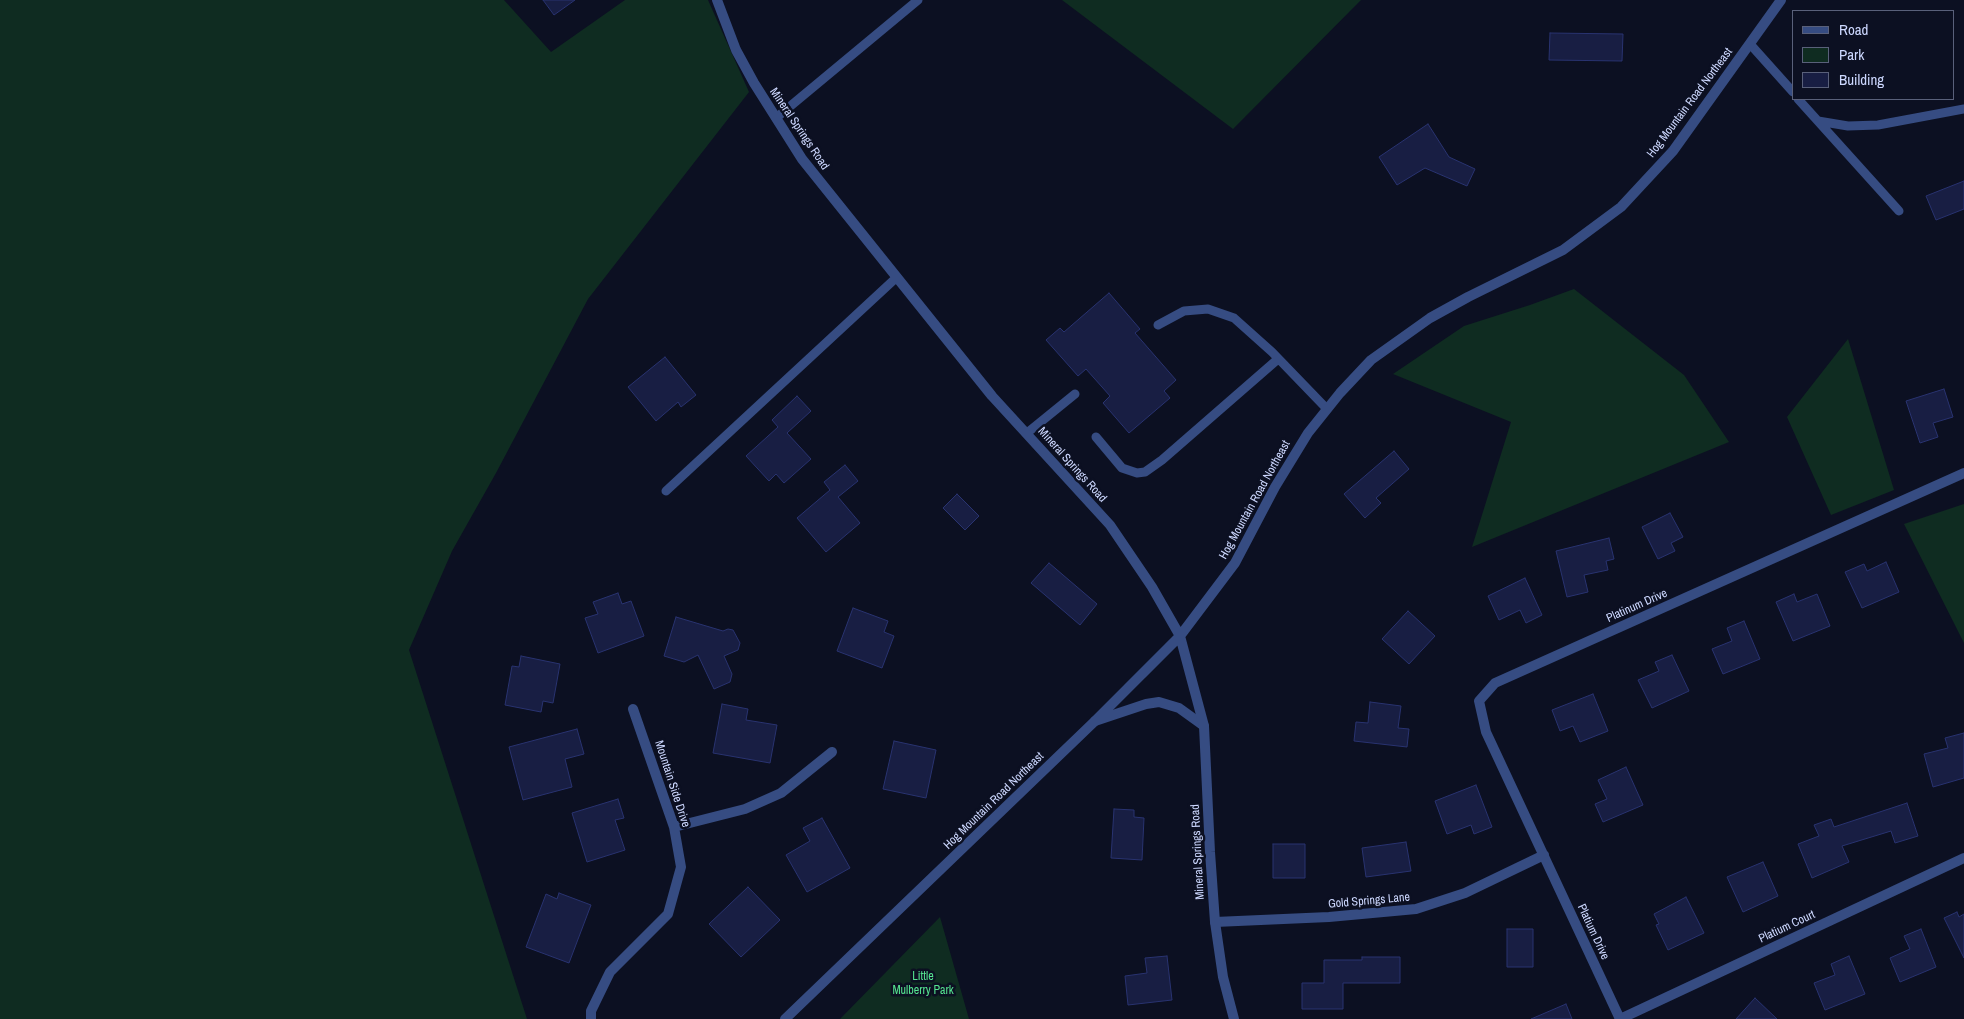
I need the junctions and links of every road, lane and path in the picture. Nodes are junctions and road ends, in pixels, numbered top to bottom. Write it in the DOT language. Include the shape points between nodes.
graph roads {
  1 [pos="717,0"];
  2 [pos="918,0"];
  3 [pos="1781,0"];
  4 [pos="1750,44"];
  5 [pos="1792,91"];
  6 [pos="1799,100"];
  7 [pos="1964,109"];
  8 [pos="776,118"];
  9 [pos="1818,121"];
  10 [pos="1899,211"];
  11 [pos="897,276"];
  12 [pos="1158,325"];
  13 [pos="1278,359"];
  14 [pos="1075,394"];
  15 [pos="1327,409"];
  16 [pos="1027,434"];
  17 [pos="1096,437"];
  18 [pos="1964,473"];
  19 [pos="666,491"];
  20 [pos="1180,636"];
  21 [pos="633,709"];
  22 [pos="1095,721"];
  23 [pos="1204,726"];
  24 [pos="832,752"];
  25 [pos="674,827"];
  26 [pos="1544,855"];
  27 [pos="1964,858"];
  28 [pos="1215,922"];
  29 [pos="591,1019"];
  30 [pos="785,1019"];
  31 [pos="1234,1019"];
  32 [pos="1620,1019"];
  1 -- 8 [label="street, Mineral Springs Road" via="736,50"];
  2 -- 8 [label="lane"];
  3 -- 4 [label="street, Hog Mountain Road Northeast"];
  4 -- 5 [label="lane"];
  4 -- 15 [label="street, Hog Mountain Road Northeast" via="1673,151 1621,207 1563,250 1430,318 1371,360"];
  6 -- 9 [label="lane"];
  7 -- 9 [label="lane" via="1878,125 1848,126"];
  8 -- 11 [label="street, Mineral Springs Road" via="802,159"];
  9 -- 10 [label="lane"];
  11 -- 16 [label="street, Mineral Springs Road" via="992,396"];
  11 -- 19 [label="lane"];
  12 -- 13 [label="lane" via="1184,311 1208,309 1234,318"];
  13 -- 15 [label="lane"];
  13 -- 17 [label="lane" via="1145,472 1122,468"];
  14 -- 16 [label="lane"];
  15 -- 20 [label="street, Hog Mountain Road Northeast" via="1275,487 1235,563"];
  16 -- 20 [label="street, Mineral Springs Road" via="1110,525"];
  18 -- 26 [label="street, Platinum Drive" via="1494,683 1479,701 1481,718"];
  20 -- 22 [label="street, Hog Mountain Road Northeast"];
  20 -- 23 [label="street, Mineral Springs Road"];
  21 -- 25 [label="street, Mountain Side Drive"];
  22 -- 23 [label="street" via="1159,702 1178,708"];
  22 -- 30 [label="street, Hog Mountain Road Northeast"];
  23 -- 28 [label="street, Mineral Springs Road"];
  24 -- 25 [label="street" via="782,793 745,809"];
  25 -- 29 [label="street, Mountain Side Drive" via="681,867 668,914 610,972 591,1012"];
  26 -- 28 [label="street, Gold Springs Lane" via="1465,893 1416,910"];
  26 -- 32 [label="street, Platium Drive"];
  27 -- 32 [label="street, Platium Court"];
  28 -- 31 [label="street, Mineral Springs Road" via="1223,977"];
}
